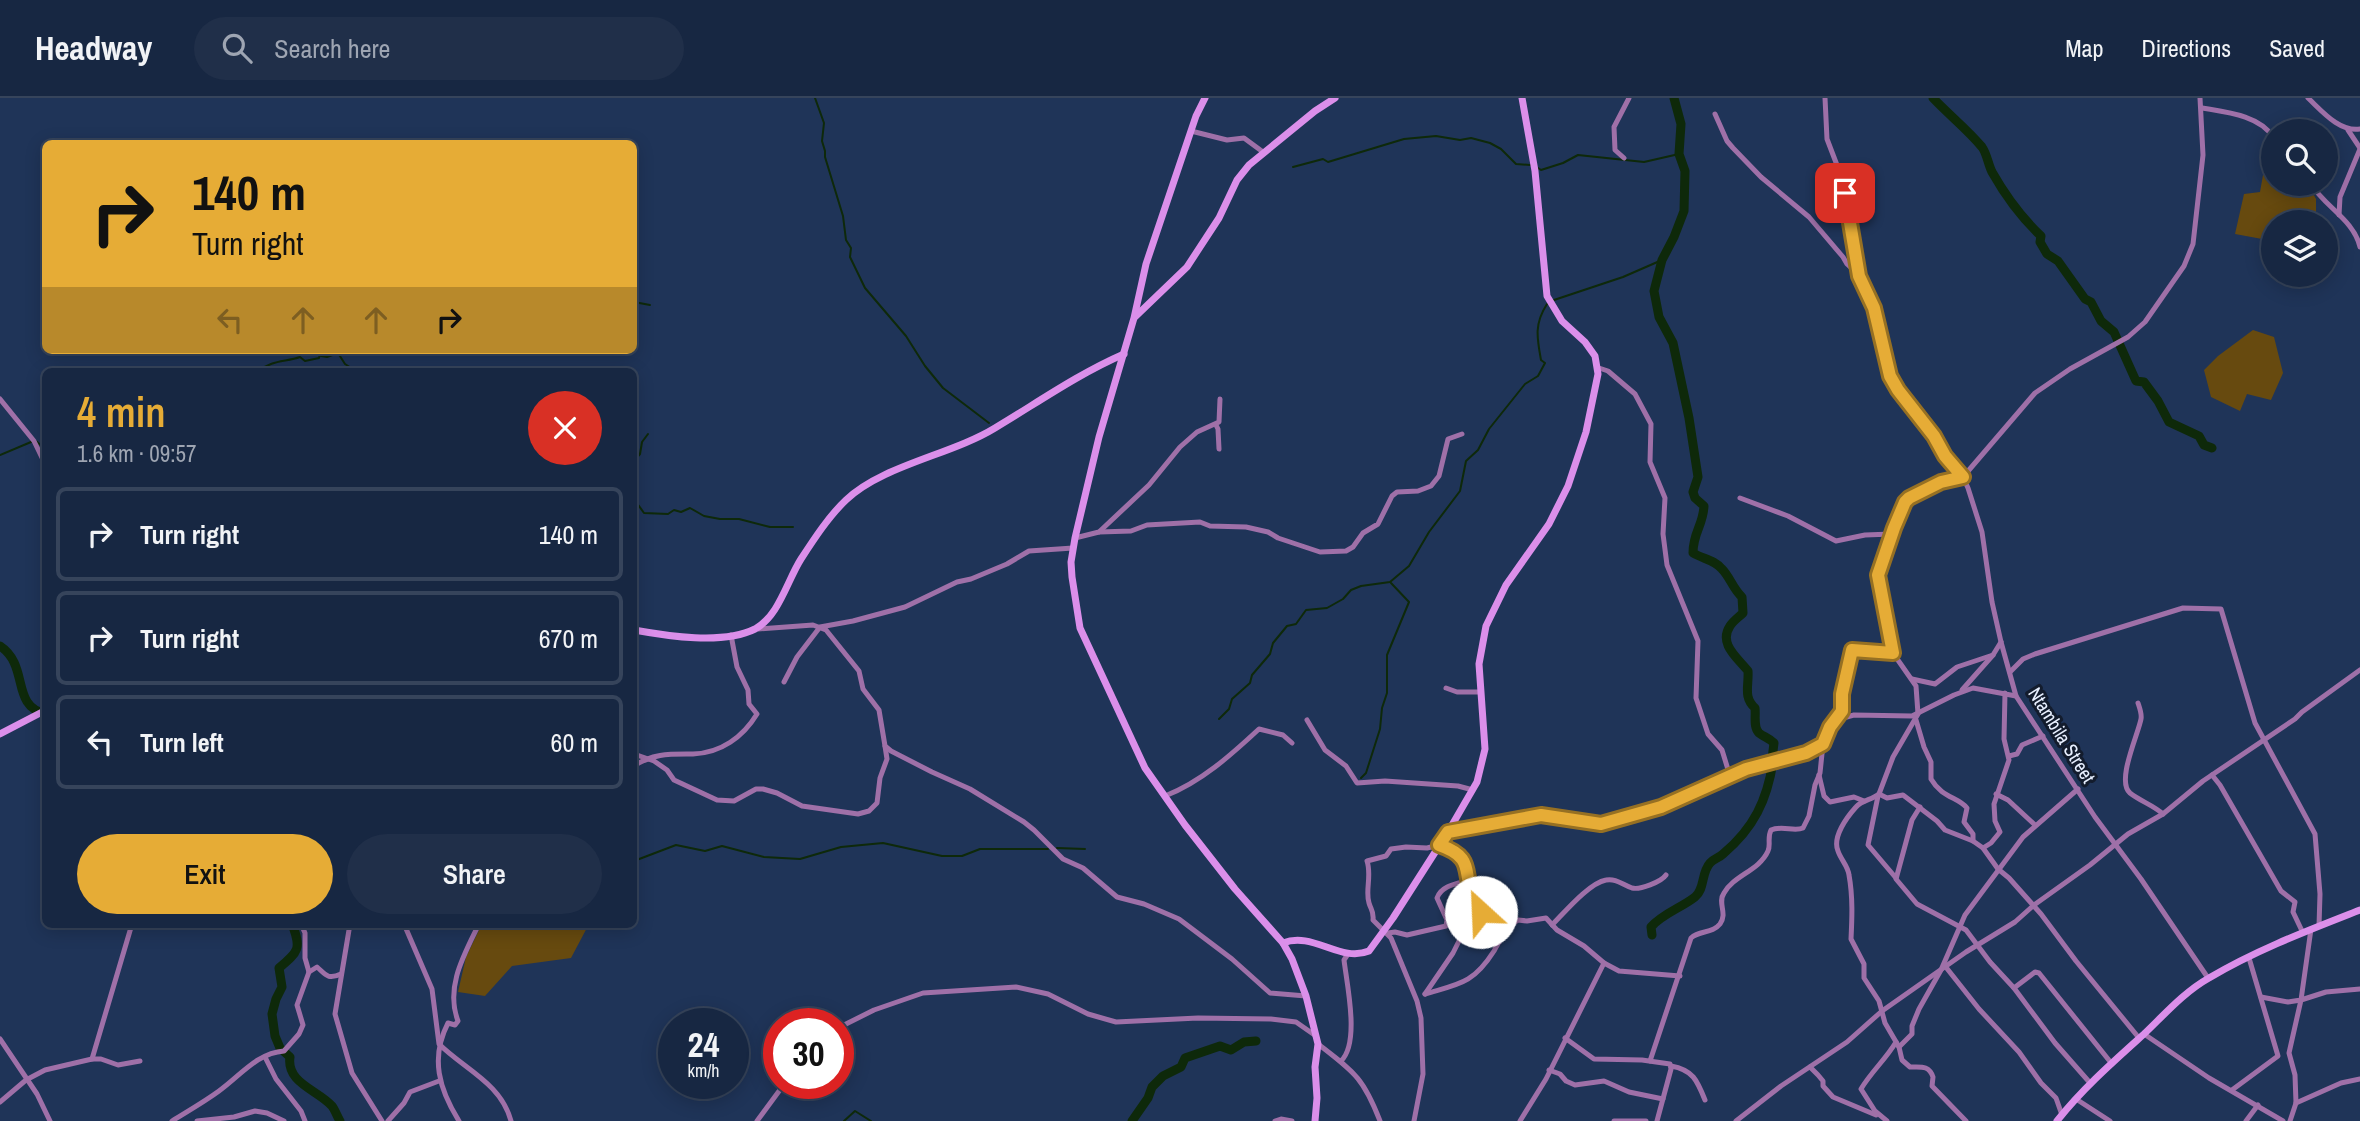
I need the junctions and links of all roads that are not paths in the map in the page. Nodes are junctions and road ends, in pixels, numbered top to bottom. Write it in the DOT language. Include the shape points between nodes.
graph roads {
  1 [pos="1205,98"];
  2 [pos="1335,98"];
  3 [pos="1522,98"];
  4 [pos="1629,98"];
  5 [pos="1825,98"];
  6 [pos="2200,98"];
  7 [pos="2308,98"];
  8 [pos="2202,108"];
  9 [pos="1715,114"];
  10 [pos="2261,125"];
  11 [pos="2360,129"];
  12 [pos="2348,130"];
  13 [pos="1191,131"];
  14 [pos="2360,148"];
  15 [pos="1263,152"];
  16 [pos="1624,158"];
  17 [pos="2320,196"];
  18 [pos="2339,215"];
  19 [pos="2360,247"];
  20 [pos="1859,276"];
  21 [pos="1134,318"];
  22 [pos="1124,354"];
  23 [pos="1599,368"];
  24 [pos="0,399"];
  25 [pos="1220,399"];
  26 [pos="1216,425"];
  27 [pos="1462,434"];
  28 [pos="1219,449"];
  29 [pos="42,458"];
  30 [pos="1963,477"];
  31 [pos="1740,498"];
  32 [pos="1099,532"];
  33 [pos="1892,534"];
  34 [pos="1075,538"];
  35 [pos="1073,548"];
  36 [pos="820,627"];
  37 [pos="755,629"];
  38 [pos="637,630"];
  39 [pos="731,635"];
  40 [pos="2001,642"];
  41 [pos="1893,653"];
  42 [pos="1993,655"];
  43 [pos="2360,670"];
  44 [pos="2010,672"];
  45 [pos="1912,679"];
  46 [pos="784,682"];
  47 [pos="1446,688"];
  48 [pos="1480,692"];
  49 [pos="1960,692"];
  50 [pos="2005,693"];
  51 [pos="2017,696"];
  52 [pos="2138,704"];
  53 [pos="42,712"];
  54 [pos="1917,717"];
  55 [pos="1307,720"];
  56 [pos="1835,722"];
  57 [pos="0,734"];
  58 [pos="2043,736"];
  59 [pos="2264,740"];
  60 [pos="1292,743"];
  61 [pos="1823,744"];
  62 [pos="885,746"];
  63 [pos="637,755"];
  64 [pos="2009,756"];
  65 [pos="647,759"];
  66 [pos="637,764"];
  67 [pos="1819,775"];
  68 [pos="2212,775"];
  69 [pos="1730,776"];
  70 [pos="2078,789"];
  71 [pos="1473,790"];
  72 [pos="1996,794"];
  73 [pos="1879,795"];
  74 [pos="1165,796"];
  75 [pos="1864,801"];
  76 [pos="1920,807"];
  77 [pos="2163,814"];
  78 [pos="2035,825"];
  79 [pos="1448,832"];
  80 [pos="1973,841"];
  81 [pos="1439,845"];
  82 [pos="2115,845"];
  83 [pos="1983,848"];
  84 [pos="1998,869"];
  85 [pos="1666,875"];
  86 [pos="1896,879"];
  87 [pos="1467,881"];
  88 [pos="2034,905"];
  89 [pos="2360,910"];
  90 [pos="1552,925"];
  91 [pos="1959,926"];
  92 [pos="131,928"];
  93 [pos="303,928"];
  94 [pos="350,928"];
  95 [pos="406,928"];
  96 [pos="477,928"];
  97 [pos="2315,928"];
  98 [pos="1387,931"];
  99 [pos="2303,933"];
  100 [pos="1283,943"];
  101 [pos="1978,947"];
  102 [pos="1349,953"];
  103 [pos="2249,958"];
  104 [pos="1604,963"];
  105 [pos="1943,968"];
  106 [pos="309,972"];
  107 [pos="341,974"];
  108 [pos="1680,976"];
  109 [pos="2208,978"];
  110 [pos="2014,988"];
  111 [pos="2360,989"];
  112 [pos="1424,994"];
  113 [pos="1306,996"];
  114 [pos="2261,997"];
  115 [pos="1417,1000"];
  116 [pos="2301,1000"];
  117 [pos="1882,1011"];
  118 [pos="854,1020"];
  119 [pos="2142,1036"];
  120 [pos="1565,1038"];
  121 [pos="0,1039"];
  122 [pos="1317,1040"];
  123 [pos="439,1044"];
  124 [pos="1897,1044"];
  125 [pos="2289,1053"];
  126 [pos="2278,1056"];
  127 [pos="265,1058"];
  128 [pos="92,1059"];
  129 [pos="141,1061"];
  130 [pos="1341,1061"];
  131 [pos="1650,1061"];
  132 [pos="2112,1064"];
  133 [pos="1671,1066"];
  134 [pos="1810,1068"];
  135 [pos="1549,1070"];
  136 [pos="2360,1079"];
  137 [pos="26,1080"];
  138 [pos="439,1081"];
  139 [pos="2091,1084"];
  140 [pos="2232,1090"];
  141 [pos="773,1099"];
  142 [pos="1663,1099"];
  143 [pos="2076,1099"];
  144 [pos="1704,1100"];
  145 [pos="0,1102"];
  146 [pos="2296,1103"];
  147 [pos="2258,1105"];
  148 [pos="2059,1118"];
  149 [pos="1885,1119"];
  150 [pos="50,1121"];
  151 [pos="172,1121"];
  152 [pos="197,1121"];
  153 [pos="284,1121"];
  154 [pos="305,1121"];
  155 [pos="382,1121"];
  156 [pos="388,1121"];
  157 [pos="458,1121"];
  158 [pos="510,1121"];
  159 [pos="757,1121"];
  160 [pos="1275,1121"];
  161 [pos="1292,1121"];
  162 [pos="1315,1121"];
  163 [pos="1380,1121"];
  164 [pos="1414,1121"];
  165 [pos="1520,1121"];
  166 [pos="1614,1121"];
  167 [pos="1646,1121"];
  168 [pos="1657,1121"];
  169 [pos="1737,1121"];
  170 [pos="1966,1121"];
  171 [pos="2110,1121"];
  172 [pos="2246,1121"];
  173 [pos="2283,1121"];
  174 [pos="2290,1121"];
  1 -- 13 [label="street"];
  2 -- 15 [label="street"];
  3 -- 23 [label="street" via="1534,165 1547,296 1562,321 1595,356"];
  4 -- 16 [label="street" via="1613,133 1615,150"];
  5 -- 20 [label="street" via="1827,139 1845,193"];
  6 -- 8 [label="street"];
  7 -- 12 [label="street"];
  8 -- 10 [label="street"];
  8 -- 30 [label="street" via="2196,225 2184,266 2139,328 2035,393"];
  9 -- 20 [label="street" via="1733,148 1809,217"];
  11 -- 12 [label="street"];
  12 -- 14 [label="street"];
  13 -- 15 [label="street" via="1227,140 1244,138"];
  13 -- 21 [label="street" via="1146,264"];
  14 -- 18 [label="street" via="2340,197"];
  15 -- 21 [label="street" via="1237,180 1187,267"];
  17 -- 18 [label="street"];
  18 -- 19 [label="street"];
  20 -- 30 [label="street, Ntambila Street" via="1874,308 1893,383"];
  21 -- 22 [label="street"];
  22 -- 34 [label="street"];
  22 -- 37 [label="street" via="994,429 896,470 850,496 802,558 774,609"];
  23 -- 48 [label="street" via="1586,432 1568,486 1486,626 1480,653"];
  23 -- 69 [label="street" via="1635,394 1651,425 1650,462 1665,498 1667,565 1698,641 1696,698"];
  24 -- 29 [label="street"];
  25 -- 26 [label="street" via="1221,416"];
  26 -- 28 [label="street"];
  26 -- 32 [label="street" via="1180,447 1149,485"];
  27 -- 32 [label="street" via="1448,439 1439,475 1431,486 1397,492 1377,524 1346,551 1320,552 1268,532 1200,522"];
  30 -- 33 [label="street" via="1909,498"];
  30 -- 40 [label="street, Ntambila Street" via="1982,532"];
  31 -- 33 [label="street" via="1836,541"];
  32 -- 34 [label="street"];
  33 -- 41 [label="street" via="1878,575"];
  34 -- 35 [label="street"];
  35 -- 36 [label="street" via="1029,551 905,607"];
  35 -- 74 [label="street" via="1078,622 1138,754"];
  36 -- 37 [label="street"];
  36 -- 46 [label="street"];
  36 -- 62 [label="street" via="855,663 863,688 879,710"];
  37 -- 39 [label="street"];
  38 -- 39 [label="street" via="691,637"];
  39 -- 65 [label="street" via="749,704 757,714 726,746 693,754 660,753"];
  40 -- 42 [label="street"];
  40 -- 44 [label="street, Ntambila Street"];
  41 -- 45 [label="street"];
  41 -- 56 [label="street" via="1852,650 1842,694 1844,706"];
  42 -- 45 [label="street" via="1957,667 1935,684"];
  42 -- 49 [label="street"];
  43 -- 59 [label="street"];
  44 -- 51 [label="street, Ntambila Street"];
  44 -- 59 [label="street" via="2035,654 2166,612 2221,609"];
  45 -- 54 [label="street" via="1917,690"];
  47 -- 48 [label="street"];
  48 -- 71 [label="street" via="1485,749"];
  49 -- 50 [label="street" via="1973,688"];
  49 -- 54 [label="street"];
  50 -- 51 [label="street"];
  50 -- 64 [label="street" via="2004,739"];
  51 -- 58 [label="street, Ntambila Street"];
  52 -- 77 [label="street" via="2142,716 2125,784 2130,793"];
  53 -- 57 [label="street"];
  54 -- 56 [label="street" via="1854,715"];
  54 -- 73 [label="street" via="1893,757"];
  54 -- 80 [label="street" via="1931,762 1931,779 1949,798 1965,804 1964,822"];
  55 -- 71 [label="street" via="1325,750 1346,766 1357,783 1385,781"];
  56 -- 61 [label="street"];
  58 -- 64 [label="street"];
  58 -- 70 [label="street, Ntambila Street"];
  59 -- 68 [label="street"];
  59 -- 97 [label="street" via="2315,834 2320,894"];
  60 -- 74 [label="street" via="1283,735 1259,729 1199,780"];
  61 -- 67 [label="street"];
  61 -- 69 [label="street"];
  62 -- 65 [label="street" via="887,759 877,803 858,814 802,806 763,789 734,800 717,800 674,780 667,770"];
  62 -- 113 [label="street" via="1024,822 1063,859 1083,868 1117,897 1179,919 1270,993"];
  63 -- 65 [label="street"];
  64 -- 72 [label="street"];
  65 -- 66 [label="street"];
  67 -- 75 [label="street" via="1830,802 1854,797"];
  67 -- 108 [label="street" via="1803,828 1771,830 1766,855 1723,893 1724,914 1719,925 1691,939"];
  68 -- 77 [label="street"];
  68 -- 99 [label="street" via="2281,891 2295,902 2293,912"];
  69 -- 79 [label="street" via="1661,807 1601,824 1541,815"];
  70 -- 78 [label="street"];
  70 -- 82 [label="street, Ntambila Street"];
  71 -- 79 [label="street"];
  72 -- 78 [label="street"];
  72 -- 83 [label="street" via="1994,811 2000,832"];
  73 -- 75 [label="street"];
  73 -- 76 [label="street" via="1903,795"];
  73 -- 86 [label="street" via="1868,845"];
  74 -- 100 [label="street" via="1235,889"];
  75 -- 117 [label="street" via="1849,816 1836,848 1850,879 1851,939"];
  76 -- 80 [label="street" via="1945,830"];
  76 -- 86 [label="street"];
  77 -- 82 [label="street"];
  78 -- 84 [label="street"];
  79 -- 81 [label="street"];
  80 -- 83 [label="street"];
  81 -- 87 [label="street" via="1465,860"];
  81 -- 98 [label="street"];
  81 -- 98 [label="street" via="1391,849 1386,856 1367,861 1367,900 1373,919"];
  82 -- 88 [label="street"];
  82 -- 109 [label="street, Ntambila Street"];
  83 -- 84 [label="street"];
  84 -- 88 [label="street"];
  84 -- 91 [label="street"];
  85 -- 90 [label="street" via="1659,882 1636,888 1616,880 1602,881"];
  86 -- 91 [label="street" via="1913,901"];
  87 -- 98 [label="street" via="1439,892 1446,926 1407,935"];
  87 -- 112 [label="street" via="1481,912"];
  88 -- 101 [label="street"];
  88 -- 119 [label="street"];
  89 -- 97 [label="street"];
  90 -- 104 [label="street"];
  90 -- 112 [label="street" via="1545,918 1514,922 1474,975 1451,988"];
  91 -- 101 [label="street"];
  91 -- 105 [label="street"];
  92 -- 128 [label="street"];
  93 -- 106 [label="street"];
  94 -- 107 [label="street"];
  95 -- 123 [label="street" via="432,989"];
  96 -- 123 [label="street" via="454,986 452,1006 458,1021 448,1023"];
  97 -- 99 [label="street"];
  97 -- 116 [label="street"];
  98 -- 102 [label="street" via="1369,951"];
  98 -- 115 [label="street"];
  99 -- 103 [label="street"];
  100 -- 102 [label="street" via="1320,943"];
  100 -- 113 [label="street"];
  101 -- 105 [label="street"];
  101 -- 110 [label="street"];
  102 -- 130 [label="street" via="1343,960 1350,1042"];
  103 -- 109 [label="street"];
  103 -- 114 [label="street"];
  104 -- 108 [label="street" via="1623,972"];
  104 -- 120 [label="street"];
  105 -- 117 [label="street"];
  105 -- 124 [label="street" via="1912,1034"];
  105 -- 148 [label="street" via="2056,1098"];
  106 -- 107 [label="street" via="317,967 328,977"];
  106 -- 127 [label="street" via="297,1004 303,1025 299,1034 284,1051"];
  107 -- 155 [label="street" via="335,1014 339,1032 352,1073"];
  108 -- 131 [label="street"];
  109 -- 119 [label="street"];
  110 -- 132 [label="street" via="2039,973"];
  110 -- 139 [label="street"];
  111 -- 116 [label="street"];
  112 -- 115 [label="street"];
  113 -- 122 [label="street"];
  114 -- 116 [label="street"];
  114 -- 126 [label="street"];
  115 -- 164 [label="street" via="1423,1074"];
  116 -- 125 [label="street"];
  117 -- 124 [label="street"];
  117 -- 134 [label="street"];
  118 -- 122 [label="street" via="923,993 1016,987 1048,994 1116,1023 1271,1019 1296,1022"];
  119 -- 132 [label="street"];
  119 -- 140 [label="street"];
  120 -- 131 [label="street" via="1594,1059"];
  120 -- 135 [label="street"];
  121 -- 137 [label="street"];
  122 -- 130 [label="street"];
  122 -- 162 [label="street"];
  123 -- 138 [label="street"];
  123 -- 158 [label="street" via="495,1091"];
  124 -- 149 [label="street" via="1861,1088"];
  124 -- 170 [label="street" via="1907,1065 1932,1072 1932,1086"];
  125 -- 126 [label="street"];
  125 -- 146 [label="street"];
  126 -- 140 [label="street"];
  127 -- 151 [label="street"];
  127 -- 154 [label="street"];
  128 -- 129 [label="street" via="118,1065"];
  128 -- 137 [label="street" via="45,1070"];
  130 -- 163 [label="street" via="1366,1086"];
  131 -- 133 [label="street"];
  132 -- 139 [label="street"];
  133 -- 142 [label="street"];
  133 -- 144 [label="street" via="1696,1077"];
  134 -- 149 [label="street" via="1833,1097"];
  134 -- 169 [label="street"];
  135 -- 142 [label="street" via="1575,1085 1604,1081"];
  135 -- 165 [label="street"];
  136 -- 146 [label="street"];
  137 -- 145 [label="street"];
  137 -- 150 [label="street"];
  138 -- 156 [label="street" via="410,1093"];
  138 -- 157 [label="street"];
  139 -- 143 [label="street"];
  140 -- 147 [label="street"];
  141 -- 159 [label="street"];
  142 -- 168 [label="street"];
  143 -- 148 [label="street"];
  143 -- 171 [label="street"];
  146 -- 174 [label="street"];
  147 -- 172 [label="street"];
  147 -- 173 [label="street"];
  152 -- 153 [label="street" via="255,1111"];
  160 -- 161 [label="street"];
  166 -- 167 [label="street"];
}
